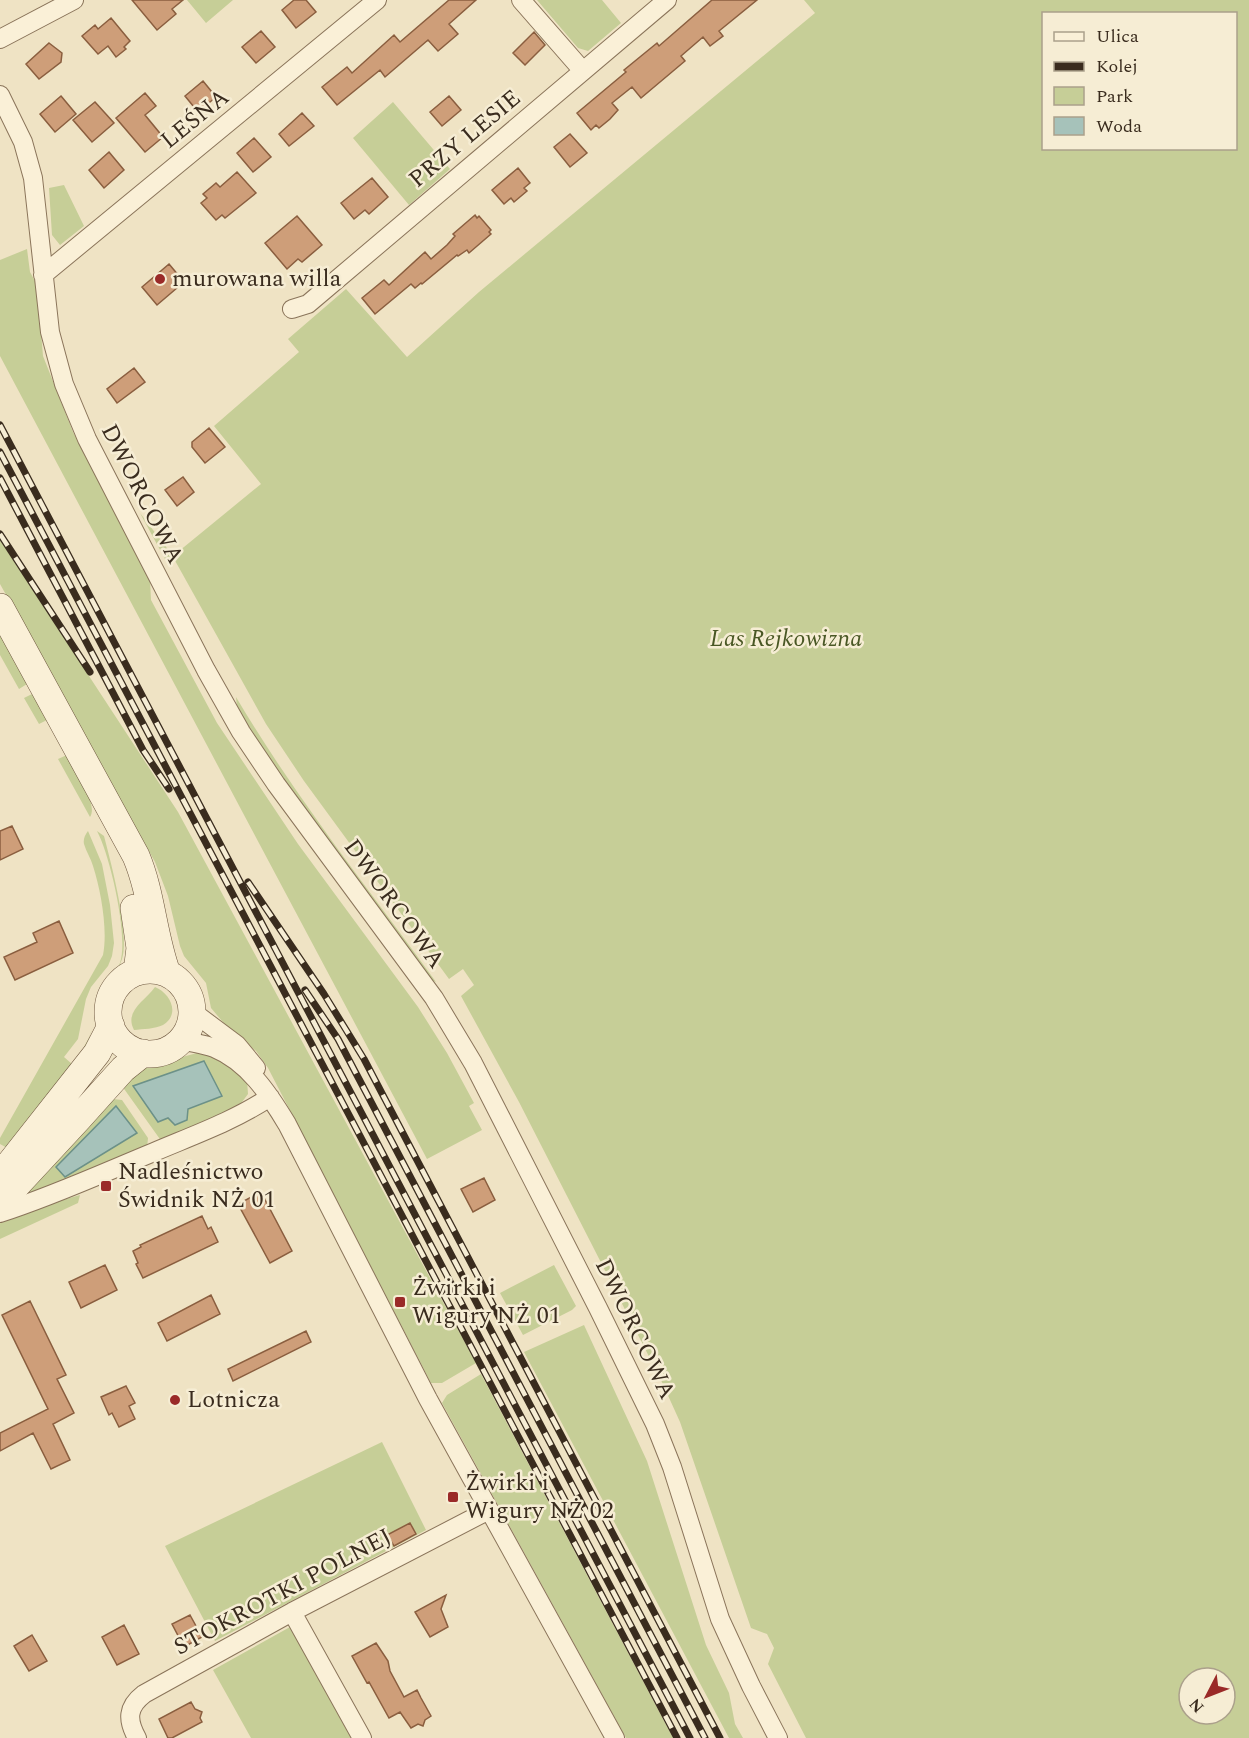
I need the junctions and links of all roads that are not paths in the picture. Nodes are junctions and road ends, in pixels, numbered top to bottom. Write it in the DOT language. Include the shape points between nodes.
graph roads {
  1 [pos="74,0"];
  2 [pos="377,0"];
  3 [pos="521,0"];
  4 [pos="667,0"];
  5 [pos="0,39"];
  6 [pos="583,71"];
  7 [pos="0,95"];
  8 [pos="44,275"];
  9 [pos="292,309"];
  10 [pos="0,608"];
  11 [pos="111,814"];
  12 [pos="137,972"];
  13 [pos="167,973"];
  14 [pos="193,1012"];
  15 [pos="111,1026"];
  16 [pos="182,1040"];
  17 [pos="142,1053"];
  18 [pos="270,1097"];
  19 [pos="0,1176"];
  20 [pos="0,1203"];
  21 [pos="0,1213"];
  22 [pos="489,1510"];
  23 [pos="292,1612"];
  24 [pos="137,1738"];
  25 [pos="363,1738"];
  26 [pos="615,1738"];
  27 [pos="778,1738"];
  1 -- 5 [label="street"];
  2 -- 8 [label="street, LEŚNA"];
  3 -- 6 [label="street"];
  4 -- 6 [label="street, PRZY LESIE"];
  6 -- 9 [label="street, PRZY LESIE" via="308,304"];
  7 -- 8 [label="street, DWORCOWA" via="23,142 33,178"];
  8 -- 27 [label="street, DWORCOWA" via="50,332 64,384 120,505 241,732 434,998 473,1063 655,1424 720,1619"];
  10 -- 11 [label="main road"];
  11 -- 12 [label="main road" via="137,923"];
  11 -- 13 [label="main road" via="141,869"];
  12 -- 13 [label="main road"];
  12 -- 15 [label="main road" via="112,994 108,1010"];
  13 -- 14 [label="main road" via="186,989"];
  14 -- 16 [label="main road"];
  14 -- 18 [label="street" via="245,1053"];
  15 -- 17 [label="main road" via="125,1046"];
  15 -- 19 [label="main road" via="97,1053"];
  16 -- 17 [label="main road" via="164,1052"];
  16 -- 18 [label="street" via="230,1057"];
  17 -- 20 [label="main road"];
  18 -- 21 [label="street" via="236,1118 174,1145"];
  18 -- 22 [label="street"];
  22 -- 23 [label="street, STOKROTKI POLNEJ"];
  22 -- 26 [label="street"];
  23 -- 24 [label="street, STOKROTKI POLNEJ" via="135,1701 130,1720"];
  23 -- 25 [label="street"];
}
